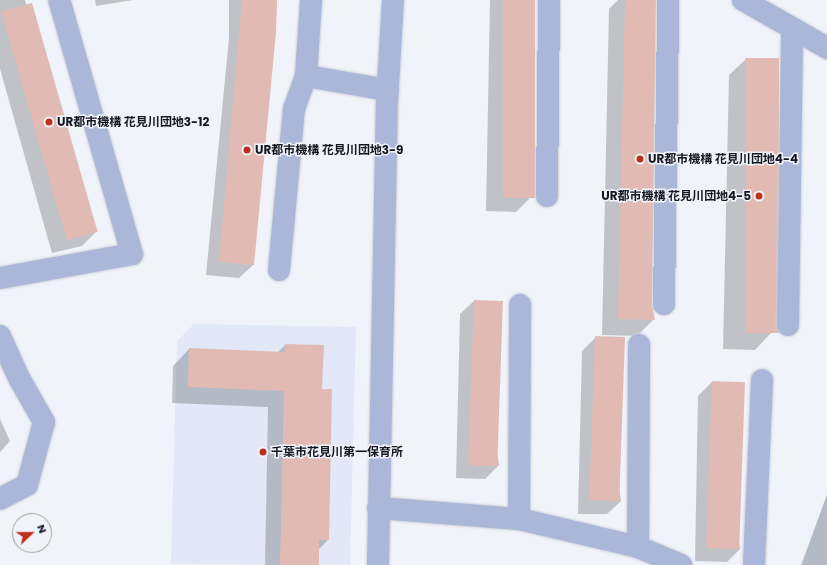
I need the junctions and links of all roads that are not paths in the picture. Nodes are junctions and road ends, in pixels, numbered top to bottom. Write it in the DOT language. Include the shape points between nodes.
graph roads {
  1 [pos="59,0"];
  2 [pos="311,0"];
  3 [pos="393,0"];
  4 [pos="549,0"];
  5 [pos="668,0"];
  6 [pos="743,0"];
  7 [pos="792,28"];
  8 [pos="827,48"];
  9 [pos="306,76"];
  10 [pos="388,90"];
  11 [pos="547,196"];
  12 [pos="279,270"];
  13 [pos="0,278"];
  14 [pos="664,304"];
  15 [pos="520,305"];
  16 [pos="788,324"];
  17 [pos="0,336"];
  18 [pos="639,345"];
  19 [pos="762,380"];
  20 [pos="0,499"];
  21 [pos="378,508"];
  22 [pos="519,519"];
  23 [pos="638,547"];
  24 [pos="378,565"];
  25 [pos="681,565"];
  26 [pos="754,565"];
  1 -- 13 [label="street" via="132,254"];
  2 -- 9 [label="street"];
  3 -- 10 [label="street"];
  4 -- 11 [label="street"];
  5 -- 14 [label="street"];
  6 -- 7 [label="street"];
  7 -- 8 [label="street"];
  7 -- 16 [label="street"];
  9 -- 10 [label="street"];
  9 -- 12 [label="street" via="294,109"];
  10 -- 21 [label="street"];
  15 -- 22 [label="street"];
  17 -- 20 [label="street" via="19,378 44,422 27,485"];
  18 -- 23 [label="street"];
  19 -- 26 [label="street"];
  21 -- 22 [label="street"];
  21 -- 24 [label="street"];
  22 -- 23 [label="street"];
  23 -- 25 [label="street"];
}
